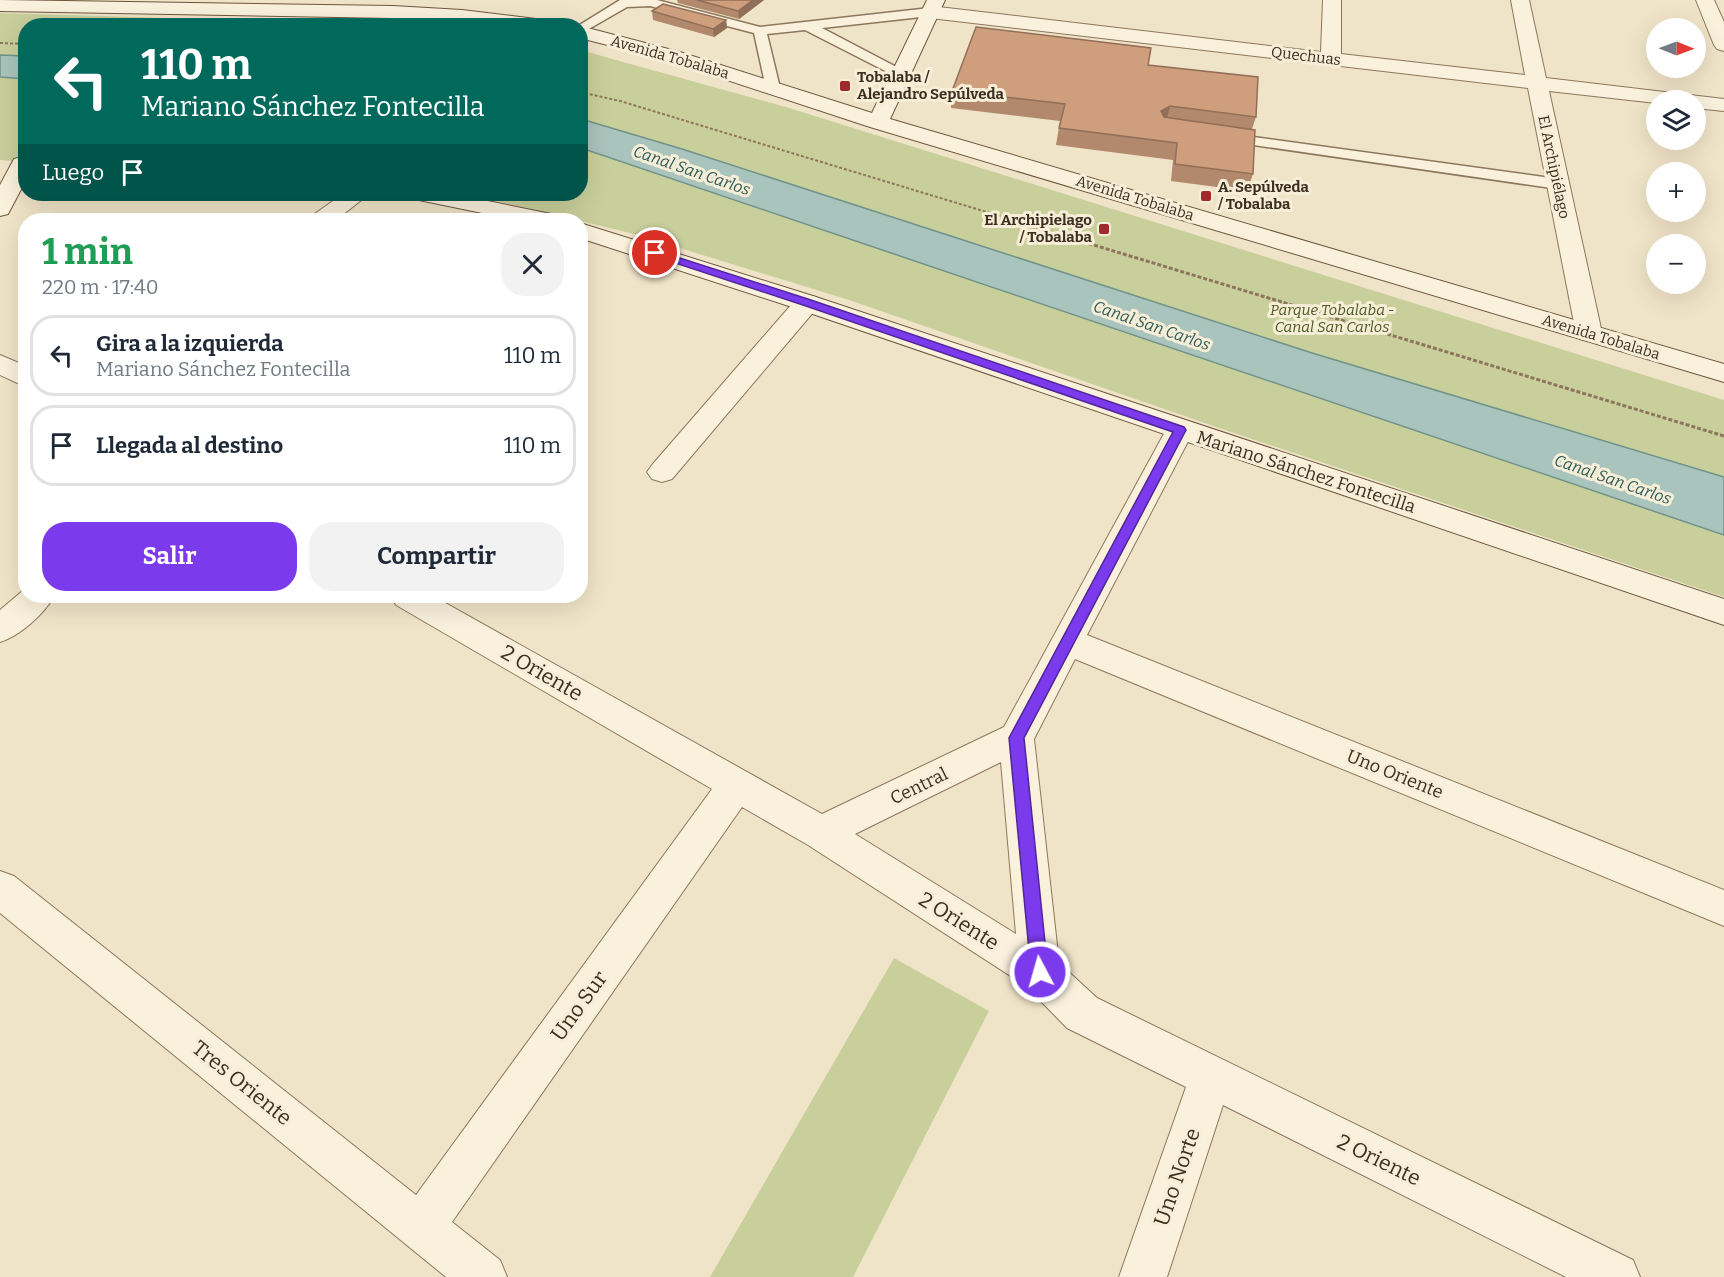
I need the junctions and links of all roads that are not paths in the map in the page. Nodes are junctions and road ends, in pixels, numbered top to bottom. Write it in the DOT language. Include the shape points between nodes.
graph roads {
  1 [pos="1332,0"];
  2 [pos="1520,0"];
  3 [pos="1705,0"];
  4 [pos="6,3"];
  5 [pos="57,3"];
  6 [pos="933,6"];
  7 [pos="465,18"];
  8 [pos="1719,23"];
  9 [pos="588,26"];
  10 [pos="810,27"];
  11 [pos="760,32"];
  12 [pos="588,33"];
  13 [pos="1724,45"];
  14 [pos="1331,59"];
  15 [pos="901,75"];
  16 [pos="1537,83"];
  17 [pos="773,88"];
  18 [pos="1646,96"];
  19 [pos="1706,103"];
  20 [pos="1724,105"];
  21 [pos="878,122"];
  22 [pos="1213,136"];
  23 [pos="16,164"];
  24 [pos="1558,184"];
  25 [pos="347,201"];
  26 [pos="456,201"];
  27 [pos="0,208"];
  28 [pos="331,213"];
  29 [pos="514,213"];
  30 [pos="588,236"];
  31 [pos="807,303"];
  32 [pos="1589,333"];
  33 [pos="0,364"];
  34 [pos="1724,373"];
  35 [pos="18,374"];
  36 [pos="1180,430"];
  37 [pos="662,472"];
  38 [pos="30,603"];
  39 [pos="419,603"];
  40 [pos="1724,612"];
  41 [pos="0,629"];
  42 [pos="1066,641"];
  43 [pos="1017,738"];
  44 [pos="737,784"];
  45 [pos="821,833"];
  46 [pos="0,889"];
  47 [pos="1724,908"];
  48 [pos="1040,972"];
  49 [pos="1211,1077"];
  50 [pos="421,1227"];
  51 [pos="483,1277"];
  52 [pos="1143,1277"];
  53 [pos="1616,1277"];
  1 -- 14 [label="street"];
  2 -- 16 [label="street, El Archipiélago"];
  3 -- 8 [label="street"];
  4 -- 5 [label="street"];
  5 -- 7 [label="street" via="416,13"];
  6 -- 10 [label="lane"];
  6 -- 14 [label="street, Quechuas"];
  6 -- 15 [label="street"];
  8 -- 13 [label="street"];
  9 -- 11 [label="lane" via="624,3 650,2"];
  10 -- 11 [label="lane"];
  10 -- 15 [label="lane"];
  11 -- 17 [label="lane"];
  12 -- 17 [label="street, Avenida Tobalaba"];
  14 -- 16 [label="street, Quechuas"];
  15 -- 21 [label="street"];
  16 -- 18 [label="street, Quechuas"];
  16 -- 24 [label="street, El Archipiélago"];
  17 -- 21 [label="street, Avenida Tobalaba"];
  19 -- 20 [label="street"];
  21 -- 32 [label="street, Avenida Tobalaba"];
  22 -- 24 [label="lane"];
  23 -- 27 [label="street"];
  24 -- 32 [label="street, El Archipiélago"];
  25 -- 28 [label="street"];
  26 -- 29 [label="street"];
  30 -- 31 [label="street, Mariano Sánchez Fontecilla"];
  31 -- 36 [label="street, Mariano Sánchez Fontecilla"];
  31 -- 37 [label="street"];
  32 -- 34 [label="street, Avenida Tobalaba"];
  33 -- 35 [label="street"];
  36 -- 40 [label="street, Mariano Sánchez Fontecilla"];
  36 -- 42 [label="street"];
  38 -- 41 [label="street"];
  39 -- 44 [label="street, 2 Oriente"];
  42 -- 43 [label="street"];
  42 -- 47 [label="street, Uno Oriente"];
  43 -- 45 [label="street, Central"];
  43 -- 48 [label="street"];
  44 -- 45 [label="street, 2 Oriente"];
  44 -- 50 [label="street, Uno Sur"];
  45 -- 48 [label="street, 2 Oriente"];
  46 -- 50 [label="street, Tres Oriente"];
  48 -- 49 [label="street, 2 Oriente" via="1082,1013"];
  49 -- 52 [label="street, Uno Norte"];
  49 -- 53 [label="street, 2 Oriente"];
  50 -- 51 [label="street, Tres Oriente"];
}
